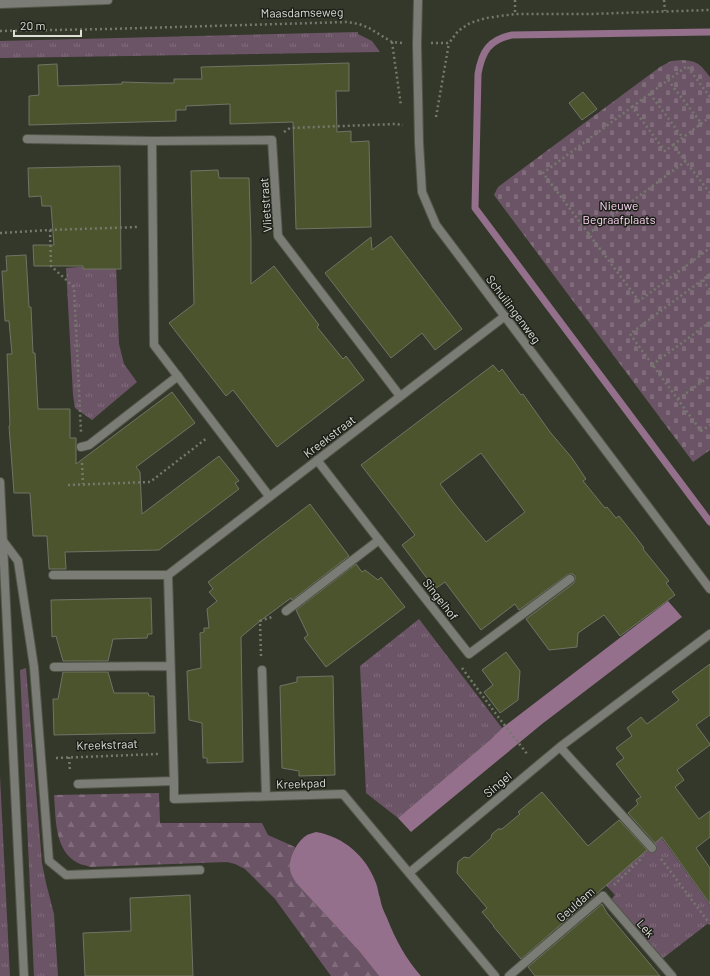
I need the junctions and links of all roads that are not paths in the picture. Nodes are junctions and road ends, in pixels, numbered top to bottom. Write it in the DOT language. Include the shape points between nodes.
graph roads {
  1 [pos="108,0"];
  2 [pos="418,0"];
  3 [pos="0,4"];
  4 [pos="27,139"];
  5 [pos="152,141"];
  6 [pos="505,316"];
  7 [pos="178,376"];
  8 [pos="400,396"];
  9 [pos="81,447"];
  10 [pos="317,460"];
  11 [pos="0,482"];
  12 [pos="269,496"];
  13 [pos="379,540"];
  14 [pos="3,541"];
  15 [pos="53,575"];
  16 [pos="168,575"];
  17 [pos="570,579"];
  18 [pos="710,589"];
  19 [pos="286,611"];
  20 [pos="710,634"];
  21 [pos="170,666"];
  22 [pos="54,667"];
  23 [pos="262,670"];
  24 [pos="560,747"];
  25 [pos="174,781"];
  26 [pos="78,784"];
  27 [pos="266,796"];
  28 [pos="652,848"];
  29 [pos="200,870"];
  30 [pos="409,873"];
  31 [pos="603,896"];
  32 [pos="24,976"];
  33 [pos="495,976"];
  34 [pos="509,976"];
  35 [pos="672,976"];
  1 -- 3 [label="street"];
  2 -- 6 [label="street, Schuilingenweg" via="422,192 436,225"];
  4 -- 5 [label="street"];
  5 -- 7 [label="street" via="154,345"];
  5 -- 8 [label="street, Vlietstraat" via="272,140 278,236"];
  6 -- 8 [label="street, Kreekstraat"];
  6 -- 18 [label="street, Schuilingenweg"];
  7 -- 9 [label="street" via="89,445"];
  7 -- 12 [label="street"];
  8 -- 10 [label="street, Kreekstraat"];
  10 -- 12 [label="street, Kreekstraat"];
  10 -- 13 [label="street, Singelhof"];
  11 -- 14 [label="street"];
  12 -- 16 [label="street, Kreekstraat"];
  13 -- 17 [label="street, Singelhof" via="469,654"];
  13 -- 19 [label="street"];
  14 -- 29 [label="street" via="18,561 34,667 49,861 66,875"];
  14 -- 32 [label="street"];
  15 -- 16 [label="street"];
  16 -- 21 [label="street"];
  20 -- 24 [label="street, Singel"];
  21 -- 22 [label="street"];
  21 -- 25 [label="street"];
  23 -- 27 [label="street"];
  24 -- 28 [label="street"];
  24 -- 30 [label="street, Singel"];
  25 -- 26 [label="street"];
  25 -- 27 [label="street, Kreekpad" via="174,798"];
  27 -- 30 [label="street, Kreekpad" via="343,794"];
  30 -- 33 [label="street"];
  31 -- 34 [label="street, Geuldam"];
  31 -- 35 [label="street, Lek"];
}
